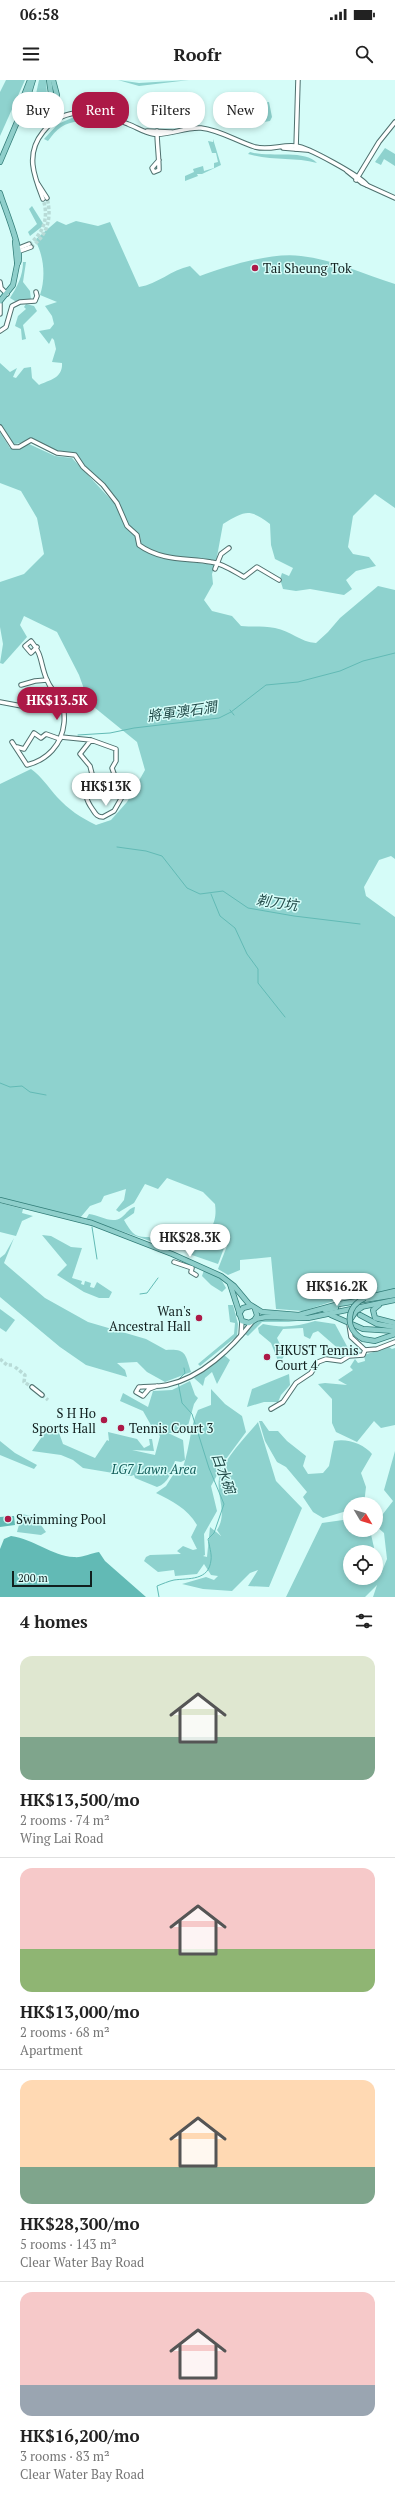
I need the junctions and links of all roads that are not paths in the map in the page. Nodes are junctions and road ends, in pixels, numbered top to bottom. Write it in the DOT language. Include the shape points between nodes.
graph roads {
  1 [pos="30,80"];
  2 [pos="33,80"];
  3 [pos="49,80"];
  4 [pos="53,80"];
  5 [pos="298,80"];
  6 [pos="30,91"];
  7 [pos="27,92"];
  8 [pos="50,92"];
  9 [pos="56,92"];
  10 [pos="395,122"];
  11 [pos="14,128"];
  12 [pos="158,133"];
  13 [pos="294,147"];
  14 [pos="159,160"];
  15 [pos="0,162"];
  16 [pos="155,165"];
  17 [pos="159,168"];
  18 [pos="356,177"];
  19 [pos="0,193"];
  20 [pos="395,198"];
  21 [pos="45,199"];
  22 [pos="30,245"];
  23 [pos="18,250"];
  24 [pos="0,282"];
  25 [pos="36,292"];
  26 [pos="7,294"];
  27 [pos="0,301"];
  28 [pos="0,304"];
  29 [pos="0,314"];
  30 [pos="0,331"];
  31 [pos="0,427"];
  32 [pos="229,548"];
  33 [pos="216,564"];
  34 [pos="215,569"];
  35 [pos="279,580"];
  36 [pos="37,647"];
  37 [pos="47,680"];
  38 [pos="21,685"];
  39 [pos="59,699"];
  40 [pos="1,701"];
  41 [pos="56,704"];
  42 [pos="62,706"];
  43 [pos="60,738"];
  44 [pos="91,740"];
  45 [pos="12,742"];
  46 [pos="17,746"];
  47 [pos="0,1200"];
  48 [pos="174,1262"];
  49 [pos="196,1275"];
  50 [pos="230,1284"];
  51 [pos="395,1291"];
  52 [pos="395,1295"];
  53 [pos="395,1300"];
  54 [pos="384,1302"];
  55 [pos="367,1306"];
  56 [pos="253,1308"];
  57 [pos="336,1308"];
  58 [pos="302,1314"];
  59 [pos="360,1315"];
  60 [pos="319,1316"];
  61 [pos="241,1318"];
  62 [pos="254,1320"];
  63 [pos="395,1323"];
  64 [pos="349,1324"];
  65 [pos="395,1327"];
  66 [pos="395,1332"];
  67 [pos="241,1336"];
  68 [pos="395,1342"];
  69 [pos="365,1350"];
  70 [pos="142,1386"];
  71 [pos="157,1386"];
  72 [pos="32,1387"];
  73 [pos="145,1394"];
  74 [pos="42,1396"];
  75 [pos="271,1409"];
  1 -- 7 [label="main road"];
  2 -- 6 [label="main road"];
  3 -- 8 [label="main road"];
  4 -- 9 [label="main road"];
  5 -- 13 [label="street"];
  10 -- 18 [label="street"];
  11 -- 15 [label="main road"];
  12 -- 13 [label="street" via="191,128 207,129 254,146"];
  12 -- 14 [label="street"];
  12 -- 21 [label="street" via="86,112 62,116 45,129 33,149 32,167"];
  13 -- 18 [label="street" via="307,150"];
  14 -- 16 [label="street"];
  14 -- 17 [label="street"];
  16 -- 17 [label="street"];
  16 -- 17 [label="street" via="152,168 153,172 157,172"];
  18 -- 20 [label="street"];
  19 -- 23 [label="main road"];
  22 -- 23 [label="street"];
  23 -- 26 [label="main road" via="14,281"];
  24 -- 26 [label="street" via="1,288"];
  25 -- 30 [label="street" via="35,301 20,302 12,306 7,325"];
  26 -- 27 [label="main road"];
  28 -- 29 [label="street"];
  31 -- 33 [label="street" via="13,447 20,447 30,440 57,453 75,455 83,467 104,485 116,502 127,526 137,535 140,546 160,557"];
  32 -- 33 [label="street" via="224,550"];
  33 -- 34 [label="street"];
  33 -- 35 [label="street" via="244,578 257,567"];
  36 -- 37 [label="street"];
  37 -- 38 [label="street"];
  37 -- 39 [label="street"];
  39 -- 41 [label="street"];
  39 -- 42 [label="street" via="64,702"];
  40 -- 41 [label="street" via="27,707"];
  41 -- 42 [label="street"];
  42 -- 43 [label="street" via="64,724"];
  43 -- 44 [label="street"];
  43 -- 46 [label="street" via="46,734 42,738 34,733 24,749"];
  43 -- 46 [label="street" via="47,756 27,765"];
  44 -- 44 [label="street" via="117,750 112,768 122,797 114,811 105,817 97,815 86,800 86,790 92,774 90,766 80,754"];
  45 -- 46 [label="street"];
  47 -- 50 [label="main road" via="88,1222 208,1269"];
  48 -- 49 [label="street" via="192,1268 191,1272"];
  50 -- 56 [label="main road"];
  50 -- 61 [label="main road"];
  51 -- 66 [label="main road, bridge" via="360,1300 350,1314 351,1328 363,1339 375,1341"];
  52 -- 58 [label="main road" via="338,1304"];
  53 -- 54 [label="main road"];
  54 -- 55 [label="main road"];
  54 -- 63 [label="main road" via="374,1307 373,1315 379,1321"];
  55 -- 60 [label="main road"];
  55 -- 64 [label="main road" via="356,1311"];
  56 -- 58 [label="main road" via="276,1314"];
  56 -- 61 [label="main road" via="242,1308"];
  56 -- 62 [label="main road"];
  57 -- 58 [label="main road"];
  59 -- 65 [label="main road" via="377,1324"];
  60 -- 62 [label="main road"];
  60 -- 64 [label="main road" via="336,1315"];
  61 -- 62 [label="main road" via="249,1323"];
  61 -- 67 [label="street"];
  62 -- 67 [label="street"];
  64 -- 66 [label="main road"];
  64 -- 69 [label="street" via="351,1337"];
  67 -- 71 [label="street" via="192,1375"];
  68 -- 69 [label="street" via="377,1350"];
  69 -- 75 [label="street" via="362,1354 349,1356 341,1361 323,1359 311,1373 295,1384 283,1402"];
  70 -- 71 [label="street"];
  70 -- 73 [label="street"];
  70 -- 73 [label="street" via="137,1388 136,1394"];
  71 -- 73 [label="street"];
  72 -- 74 [label="street"];
}
